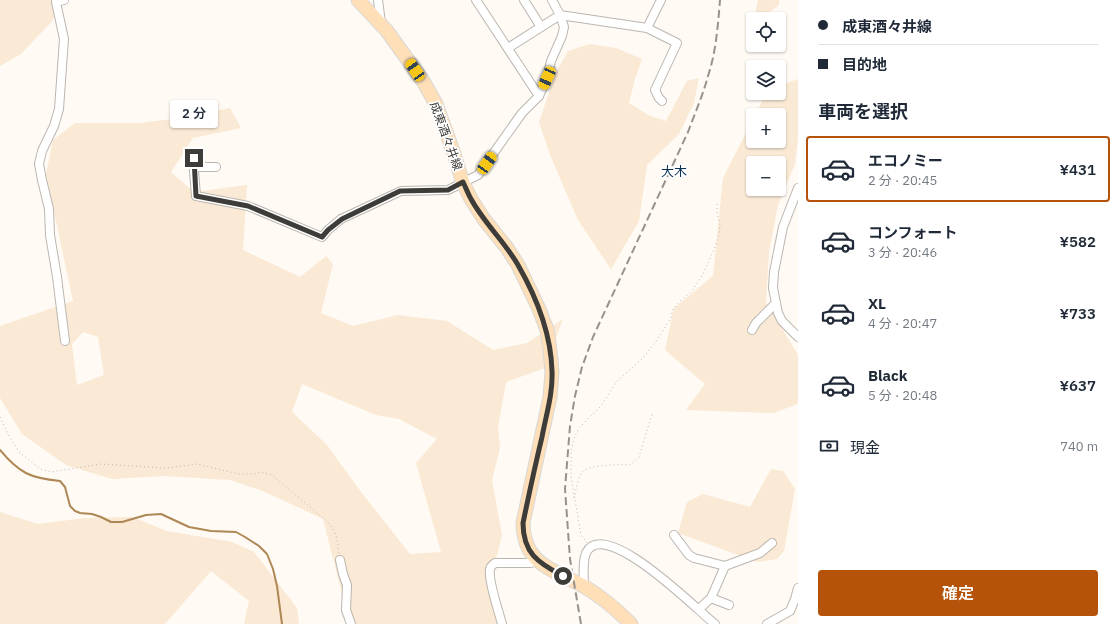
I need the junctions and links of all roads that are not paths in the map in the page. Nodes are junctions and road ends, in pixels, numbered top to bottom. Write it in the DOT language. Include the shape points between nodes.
graph roads {
  1 [pos="64,0"];
  2 [pos="358,0"];
  3 [pos="378,0"];
  4 [pos="476,0"];
  5 [pos="524,0"];
  6 [pos="552,0"];
  7 [pos="661,0"];
  8 [pos="560,15"];
  9 [pos="381,23"];
  10 [pos="542,27"];
  11 [pos="647,28"];
  12 [pos="508,48"];
  13 [pos="539,96"];
  14 [pos="662,101"];
  15 [pos="194,158"];
  16 [pos="194,167"];
  17 [pos="216,167"];
  18 [pos="463,182"];
  19 [pos="798,188"];
  20 [pos="776,303"];
  21 [pos="752,330"];
  22 [pos="798,337"];
  23 [pos="65,341"];
  24 [pos="674,535"];
  25 [pos="772,543"];
  26 [pos="340,560"];
  27 [pos="538,560"];
  28 [pos="725,566"];
  29 [pos="584,587"];
  30 [pos="798,588"];
  31 [pos="711,598"];
  32 [pos="729,605"];
  33 [pos="699,609"];
  34 [pos="794,611"];
  35 [pos="351,624"];
  36 [pos="502,624"];
  37 [pos="631,624"];
  38 [pos="716,624"];
  39 [pos="766,624"];
  1 -- 23 [label="street" via="56,2 64,39 59,108 39,164 50,209 50,235"];
  2 -- 9 [label="main road, 成東酒々井線"];
  3 -- 9 [label="street"];
  4 -- 12 [label="street"];
  5 -- 10 [label="street"];
  6 -- 8 [label="street"];
  7 -- 11 [label="street"];
  8 -- 10 [label="street"];
  8 -- 11 [label="street"];
  8 -- 13 [label="street" via="564,27 562,36"];
  9 -- 18 [label="main road, 成東酒々井線" via="423,81 436,104"];
  10 -- 12 [label="street"];
  11 -- 14 [label="street" via="677,43 655,90"];
  12 -- 13 [label="street"];
  13 -- 18 [label="street" via="522,113 478,175"];
  15 -- 16 [label="street"];
  16 -- 17 [label="street"];
  16 -- 18 [label="street" via="196,196 248,206 322,237 342,219 400,191 448,190"];
  18 -- 27 [label="main road, 成東酒々井線" via="471,200 518,265 539,309 550,350 550,397 523,523 529,551"];
  19 -- 20 [label="street" via="783,228 774,272 773,288"];
  20 -- 21 [label="street" via="756,322"];
  20 -- 22 [label="street" via="782,321"];
  24 -- 28 [label="street" via="689,555"];
  25 -- 28 [label="street" via="760,553"];
  26 -- 35 [label="street" via="347,585 346,610"];
  27 -- 29 [label="main road, 成東酒々井線"];
  27 -- 36 [label="street" via="531,563 492,565 490,578"];
  28 -- 31 [label="street"];
  29 -- 33 [label="street" via="586,553 596,545 603,545 631,555"];
  29 -- 37 [label="main road, 成東酒々井線"];
  30 -- 34 [label="street"];
  31 -- 32 [label="street"];
  31 -- 33 [label="street"];
  33 -- 38 [label="street"];
  34 -- 39 [label="street"];
}
